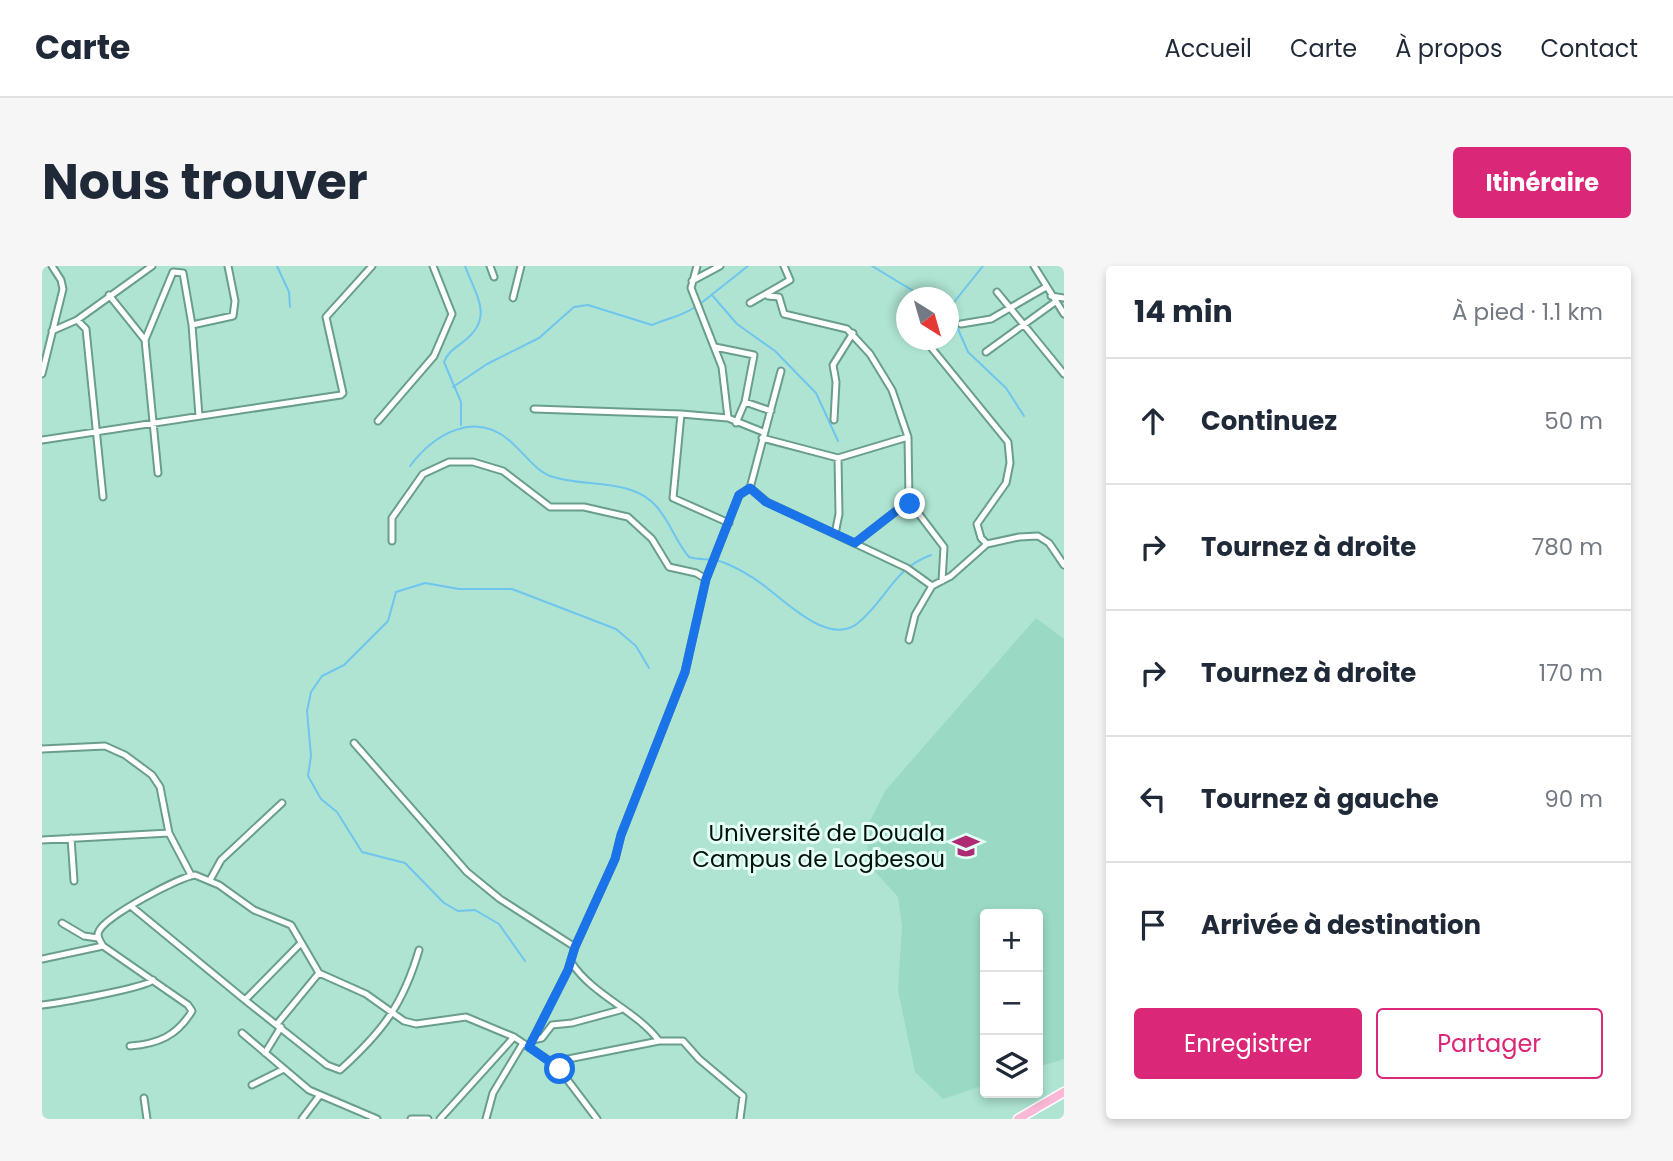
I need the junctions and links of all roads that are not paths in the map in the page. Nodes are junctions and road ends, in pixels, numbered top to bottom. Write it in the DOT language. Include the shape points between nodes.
graph roads {
  1 [pos="52,266"];
  2 [pos="133,266"];
  3 [pos="152,266"];
  4 [pos="228,266"];
  5 [pos="372,266"];
  6 [pos="433,266"];
  7 [pos="490,266"];
  8 [pos="521,266"];
  9 [pos="697,266"];
  10 [pos="720,266"];
  11 [pos="784,266"];
  12 [pos="1034,266"];
  13 [pos="139,274"];
  14 [pos="494,277"];
  15 [pos="692,281"];
  16 [pos="1046,287"];
  17 [pos="997,292"];
  18 [pos="109,295"];
  19 [pos="768,296"];
  20 [pos="1051,296"];
  21 [pos="513,298"];
  22 [pos="1064,298"];
  23 [pos="1055,302"];
  24 [pos="751,303"];
  25 [pos="1010,308"];
  26 [pos="1064,314"];
  27 [pos="77,320"];
  28 [pos="961,324"];
  29 [pos="1023,324"];
  30 [pos="192,325"];
  31 [pos="853,333"];
  32 [pos="51,334"];
  33 [pos="42,340"];
  34 [pos="145,340"];
  35 [pos="715,346"];
  36 [pos="933,350"];
  37 [pos="986,352"];
  38 [pos="781,371"];
  39 [pos="42,374"];
  40 [pos="1064,374"];
  41 [pos="745,402"];
  42 [pos="534,409"];
  43 [pos="771,411"];
  44 [pos="681,414"];
  45 [pos="199,416"];
  46 [pos="728,418"];
  47 [pos="834,420"];
  48 [pos="378,421"];
  49 [pos="152,423"];
  50 [pos="736,423"];
  51 [pos="97,432"];
  52 [pos="763,435"];
  53 [pos="908,437"];
  54 [pos="42,440"];
  55 [pos="838,458"];
  56 [pos="158,473"];
  57 [pos="750,488"];
  58 [pos="103,497"];
  59 [pos="909,501"];
  60 [pos="729,523"];
  61 [pos="835,534"];
  62 [pos="392,541"];
  63 [pos="855,543"];
  64 [pos="987,544"];
  65 [pos="1064,565"];
  66 [pos="706,579"];
  67 [pos="942,581"];
  68 [pos="932,586"];
  69 [pos="909,640"];
  70 [pos="354,743"];
  71 [pos="42,749"];
  72 [pos="282,803"];
  73 [pos="169,833"];
  74 [pos="71,838"];
  75 [pos="42,840"];
  76 [pos="191,875"];
  77 [pos="210,880"];
  78 [pos="74,881"];
  79 [pos="132,907"];
  80 [pos="62,923"];
  81 [pos="98,938"];
  82 [pos="300,944"];
  83 [pos="103,946"];
  84 [pos="575,947"];
  85 [pos="419,950"];
  86 [pos="42,959"];
  87 [pos="571,962"];
  88 [pos="319,973"];
  89 [pos="153,980"];
  90 [pos="245,1000"];
  91 [pos="42,1004"];
  92 [pos="620,1010"];
  93 [pos="394,1014"];
  94 [pos="279,1026"];
  95 [pos="242,1033"];
  96 [pos="514,1037"];
  97 [pos="659,1041"];
  98 [pos="528,1043"];
  99 [pos="130,1046"];
  100 [pos="265,1053"];
  101 [pos="553,1062"];
  102 [pos="284,1069"];
  103 [pos="252,1085"];
  104 [pos="1064,1092"];
  105 [pos="320,1095"];
  106 [pos="144,1098"];
  107 [pos="147,1119"];
  108 [pos="302,1119"];
  109 [pos="377,1119"];
  110 [pos="411,1119"];
  111 [pos="428,1119"];
  112 [pos="440,1119"];
  113 [pos="486,1119"];
  114 [pos="597,1119"];
  115 [pos="740,1119"];
  116 [pos="1018,1119"];
  1 -- 32 [label="street" via="63,289"];
  2 -- 13 [label="street"];
  3 -- 13 [label="street"];
  4 -- 30 [label="street" via="233,316"];
  5 -- 45 [label="street" via="326,317 342,394"];
  6 -- 48 [label="street" via="452,314 434,356"];
  7 -- 14 [label="street"];
  8 -- 21 [label="street"];
  9 -- 15 [label="street"];
  10 -- 15 [label="street"];
  11 -- 19 [label="street" via="790,280"];
  12 -- 16 [label="street"];
  13 -- 18 [label="street"];
  15 -- 35 [label="street"];
  16 -- 20 [label="street"];
  16 -- 25 [label="street"];
  17 -- 25 [label="street"];
  18 -- 27 [label="street"];
  18 -- 34 [label="street"];
  19 -- 24 [label="street"];
  19 -- 31 [label="street" via="780,298 783,314"];
  20 -- 22 [label="street"];
  20 -- 23 [label="street"];
  23 -- 26 [label="street"];
  23 -- 29 [label="street"];
  25 -- 28 [label="street" via="982,322"];
  25 -- 29 [label="street"];
  27 -- 32 [label="street"];
  27 -- 51 [label="street" via="86,329"];
  29 -- 37 [label="street"];
  29 -- 40 [label="street"];
  30 -- 34 [label="street" via="183,273 173,272"];
  30 -- 45 [label="street"];
  31 -- 47 [label="street" via="832,365"];
  31 -- 53 [label="street" via="888,381"];
  32 -- 33 [label="street"];
  32 -- 39 [label="street"];
  34 -- 49 [label="street"];
  35 -- 41 [label="street" via="754,355"];
  35 -- 46 [label="street" via="725,376"];
  36 -- 64 [label="street" via="1008,442 1006,483 978,520 979,534"];
  38 -- 43 [label="street"];
  41 -- 43 [label="street"];
  41 -- 50 [label="street"];
  42 -- 44 [label="street"];
  43 -- 52 [label="street"];
  44 -- 46 [label="street"];
  44 -- 60 [label="street" via="673,498"];
  45 -- 49 [label="street"];
  46 -- 50 [label="street"];
  49 -- 51 [label="street"];
  49 -- 56 [label="street"];
  50 -- 52 [label="street"];
  51 -- 54 [label="street"];
  51 -- 58 [label="street"];
  52 -- 55 [label="street"];
  52 -- 57 [label="street"];
  53 -- 55 [label="street"];
  53 -- 59 [label="street"];
  55 -- 61 [label="street"];
  57 -- 60 [label="street" via="739,495"];
  57 -- 61 [label="street" via="766,502"];
  59 -- 63 [label="street"];
  59 -- 67 [label="street" via="944,547"];
  60 -- 66 [label="street"];
  61 -- 63 [label="street"];
  62 -- 66 [label="street" via="392,518 422,474 449,462 472,462 503,471 550,507 584,507 628,517 652,538 669,566"];
  63 -- 68 [label="street" via="907,568"];
  64 -- 65 [label="street" via="1038,536 1049,543"];
  64 -- 67 [label="street"];
  66 -- 84 [label="street" via="685,672 615,859"];
  67 -- 68 [label="street"];
  68 -- 69 [label="street" via="915,615"];
  70 -- 84 [label="street" via="467,872"];
  71 -- 73 [label="street" via="105,746 125,755 160,787"];
  72 -- 77 [label="street" via="221,860"];
  73 -- 74 [label="street"];
  73 -- 76 [label="street"];
  74 -- 75 [label="street"];
  74 -- 78 [label="street"];
  76 -- 77 [label="street"];
  76 -- 79 [label="street"];
  77 -- 82 [label="street" via="254,910 291,925"];
  79 -- 81 [label="street" via="106,923"];
  79 -- 90 [label="street"];
  80 -- 81 [label="street" via="84,936"];
  81 -- 83 [label="street"];
  82 -- 88 [label="street"];
  82 -- 90 [label="street"];
  83 -- 86 [label="street"];
  83 -- 89 [label="street"];
  84 -- 87 [label="street"];
  85 -- 93 [label="street"];
  87 -- 92 [label="street" via="582,979"];
  87 -- 98 [label="street"];
  88 -- 93 [label="street" via="366,994"];
  88 -- 94 [label="street"];
  89 -- 91 [label="street" via="138,988"];
  89 -- 99 [label="street" via="192,1011 168,1038"];
  90 -- 94 [label="street"];
  92 -- 97 [label="street"];
  92 -- 98 [label="street" via="552,1025 542,1038"];
  93 -- 94 [label="street" via="338,1070"];
  93 -- 96 [label="street" via="410,1023 466,1017"];
  94 -- 100 [label="street"];
  95 -- 100 [label="street"];
  96 -- 98 [label="street"];
  96 -- 112 [label="street"];
  97 -- 101 [label="street"];
  97 -- 115 [label="street" via="683,1041 742,1094"];
  98 -- 101 [label="street"];
  98 -- 113 [label="street" via="493,1093"];
  100 -- 102 [label="street"];
  101 -- 114 [label="street"];
  102 -- 103 [label="street"];
  102 -- 105 [label="street"];
  104 -- 116 [label="main road"];
  105 -- 108 [label="street"];
  105 -- 109 [label="street"];
  106 -- 107 [label="street"];
  110 -- 111 [label="street"];
}
